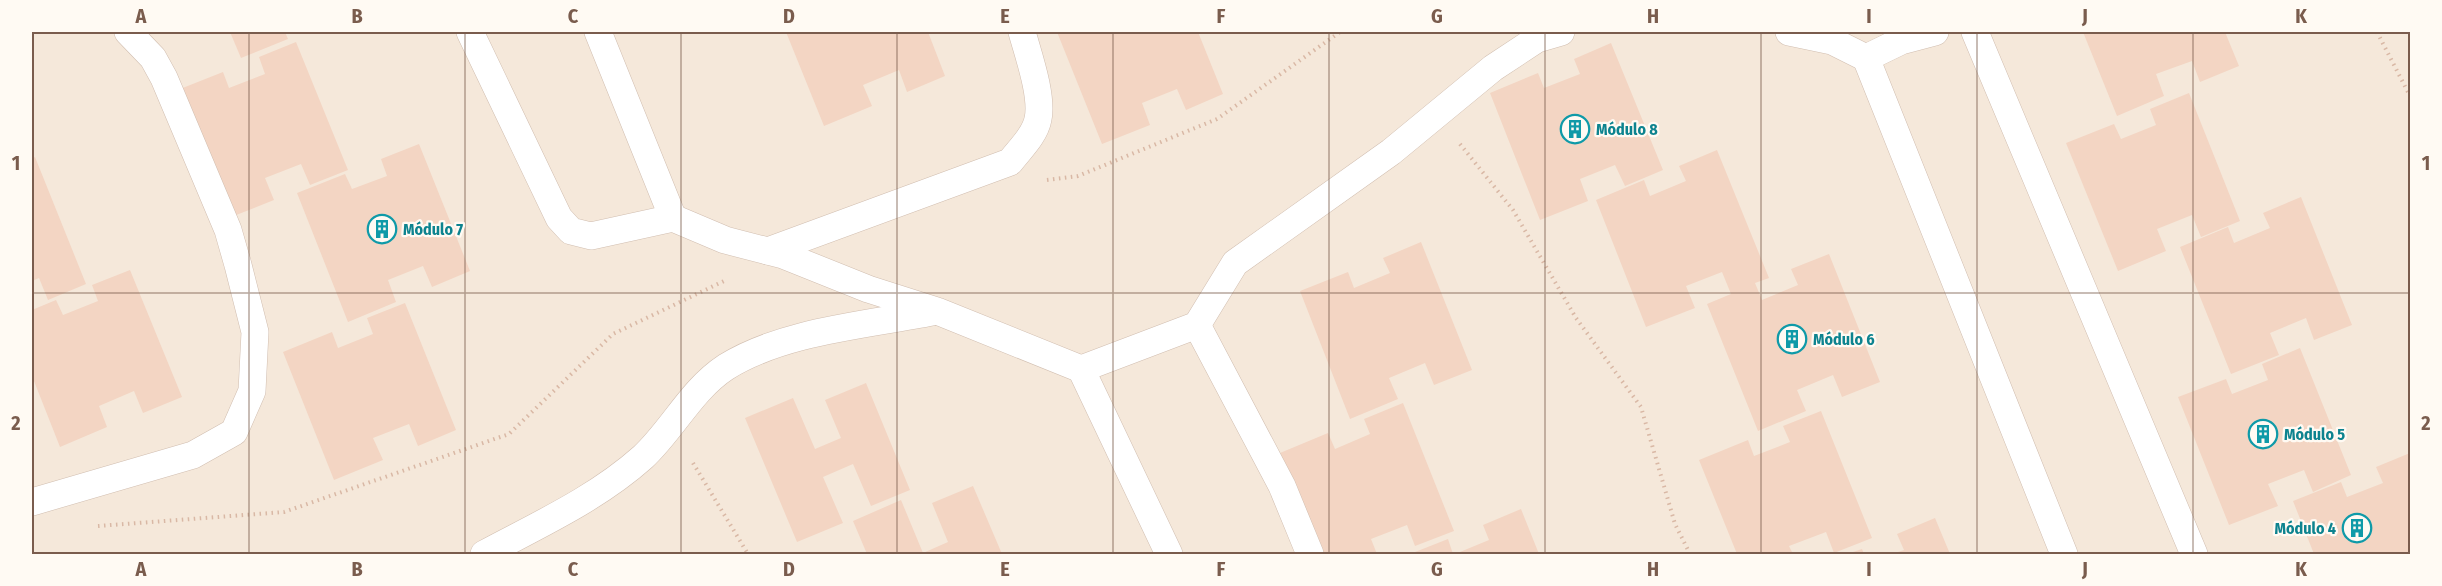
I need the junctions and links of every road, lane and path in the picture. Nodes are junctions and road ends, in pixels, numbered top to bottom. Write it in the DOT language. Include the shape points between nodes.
graph roads {
  1 [pos="128,32"];
  2 [pos="470,32"];
  3 [pos="598,32"];
  4 [pos="1022,32"];
  5 [pos="1340,32"];
  6 [pos="1561,32"];
  7 [pos="1789,32"];
  8 [pos="1935,32"];
  9 [pos="1975,32"];
  10 [pos="2377,32"];
  11 [pos="1866,58"];
  12 [pos="2410,96"];
  13 [pos="1436,115"];
  14 [pos="1043,180"];
  15 [pos="673,218"];
  16 [pos="768,251"];
  17 [pos="728,279"];
  18 [pos="936,311"];
  19 [pos="1197,325"];
  20 [pos="1081,369"];
  21 [pos="671,427"];
  22 [pos="32,502"];
  23 [pos="87,527"];
  24 [pos="484,555"];
  25 [pos="748,555"];
  26 [pos="1169,555"];
  27 [pos="1310,555"];
  28 [pos="1690,555"];
  29 [pos="2064,555"];
  30 [pos="2194,555"];
  1 -- 22 [label="lane" via="153,58 164,78 228,230 255,332 252,391 234,432 193,455"];
  2 -- 15 [label="lane" via="559,218 571,231 591,236"];
  3 -- 15 [label="lane"];
  4 -- 16 [label="lane" via="1035,78 1038,118 1029,138 1010,162"];
  5 -- 14 [label="path" via="1217,119 1078,176"];
  6 -- 13 [label="lane" via="1537,39 1493,68"];
  7 -- 11 [label="lane" via="1832,41"];
  8 -- 11 [label="lane" via="1901,41"];
  9 -- 30 [label="lane"];
  10 -- 12 [label="path"];
  11 -- 29 [label="lane"];
  13 -- 19 [label="lane" via="1352,181 1234,263"];
  13 -- 28 [label="path" via="1514,210 1576,318 1641,407 1675,524"];
  15 -- 16 [label="lane" via="725,240"];
  16 -- 18 [label="lane"];
  17 -- 23 [label="path" via="613,334 509,434 284,512"];
  18 -- 20 [label="lane"];
  18 -- 21 [label="lane" via="784,341 727,367 698,390"];
  19 -- 20 [label="lane"];
  19 -- 27 [label="lane" via="1282,486"];
  20 -- 26 [label="lane"];
  21 -- 24 [label="lane" via="617,478"];
  21 -- 25 [label="path"];
}
